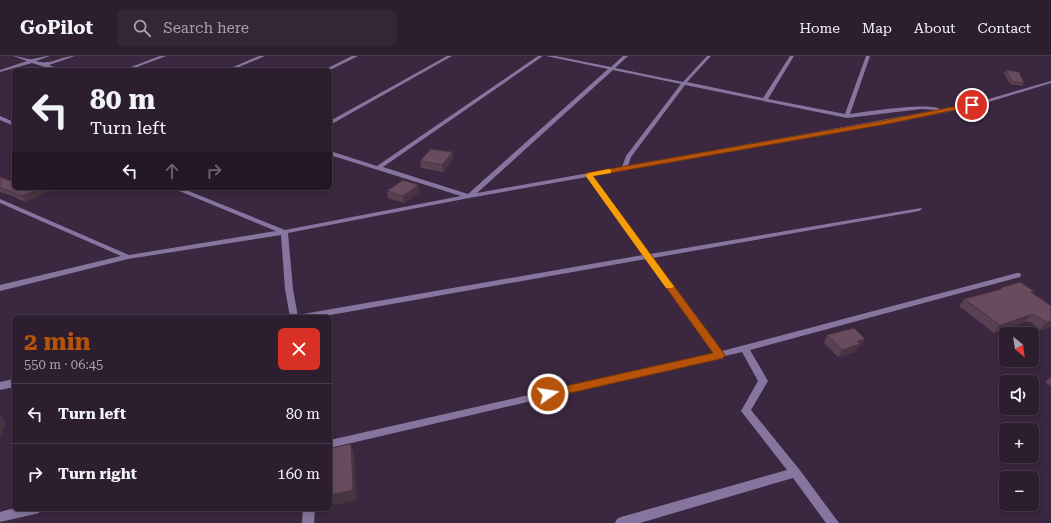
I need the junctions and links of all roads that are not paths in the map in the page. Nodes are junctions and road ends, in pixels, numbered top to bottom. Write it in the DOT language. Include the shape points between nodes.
graph roads {
  1 [pos="15,56"];
  2 [pos="48,56"];
  3 [pos="73,56"];
  4 [pos="164,56"];
  5 [pos="263,56"];
  6 [pos="356,56"];
  7 [pos="450,56"];
  8 [pos="539,56"];
  9 [pos="548,56"];
  10 [pos="626,56"];
  11 [pos="709,56"];
  12 [pos="792,56"];
  13 [pos="868,56"];
  14 [pos="32,61"];
  15 [pos="45,65"];
  16 [pos="54,68"];
  17 [pos="131,68"];
  18 [pos="233,68"];
  19 [pos="330,68"];
  20 [pos="612,68"];
  21 [pos="0,71"];
  22 [pos="685,82"];
  23 [pos="1051,82"];
  24 [pos="765,99"];
  25 [pos="945,110"];
  26 [pos="847,116"];
  27 [pos="0,118"];
  28 [pos="332,122"];
  29 [pos="12,123"];
  30 [pos="332,154"];
  31 [pos="378,168"];
  32 [pos="624,169"];
  33 [pos="589,175"];
  34 [pos="180,190"];
  35 [pos="469,196"];
  36 [pos="0,201"];
  37 [pos="919,209"];
  38 [pos="284,232"];
  39 [pos="648,256"];
  40 [pos="128,257"];
  41 [pos="1016,275"];
  42 [pos="0,288"];
  43 [pos="294,315"];
  44 [pos="314,315"];
  45 [pos="745,348"];
  46 [pos="720,355"];
  47 [pos="12,383"];
  48 [pos="0,386"];
  49 [pos="332,444"];
  50 [pos="795,472"];
  51 [pos="26,511"];
  52 [pos="309,511"];
  53 [pos="0,517"];
  54 [pos="308,523"];
  55 [pos="621,523"];
  56 [pos="833,523"];
  1 -- 14 [label="street"];
  2 -- 14 [label="street"];
  3 -- 15 [label="street"];
  4 -- 17 [label="street"];
  5 -- 18 [label="street"];
  6 -- 19 [label="street"];
  7 -- 28 [label="street"];
  8 -- 31 [label="street"];
  9 -- 20 [label="street"];
  10 -- 20 [label="street"];
  11 -- 22 [label="street"];
  12 -- 24 [label="street"];
  13 -- 26 [label="street"];
  14 -- 15 [label="street"];
  14 -- 21 [label="street"];
  15 -- 16 [label="street"];
  20 -- 22 [label="street"];
  20 -- 35 [label="street"];
  22 -- 24 [label="street"];
  22 -- 32 [label="street" via="628,158"];
  23 -- 25 [label="street" via="972,105"];
  24 -- 26 [label="street"];
  25 -- 26 [label="street" via="921,107"];
  25 -- 32 [label="street"];
  27 -- 29 [label="street"];
  30 -- 31 [label="street"];
  31 -- 35 [label="street"];
  32 -- 33 [label="street"];
  33 -- 35 [label="street"];
  33 -- 39 [label="street"];
  34 -- 38 [label="street"];
  35 -- 38 [label="street"];
  36 -- 40 [label="street"];
  37 -- 39 [label="street"];
  38 -- 40 [label="street"];
  38 -- 43 [label="street"];
  39 -- 44 [label="street"];
  39 -- 46 [label="street"];
  40 -- 42 [label="street"];
  41 -- 45 [label="street"];
  45 -- 46 [label="street"];
  45 -- 50 [label="street" via="763,381 746,411"];
  46 -- 49 [label="street"];
  47 -- 48 [label="street"];
  50 -- 55 [label="street"];
  50 -- 56 [label="street"];
  51 -- 53 [label="street"];
  52 -- 54 [label="street"];
}
